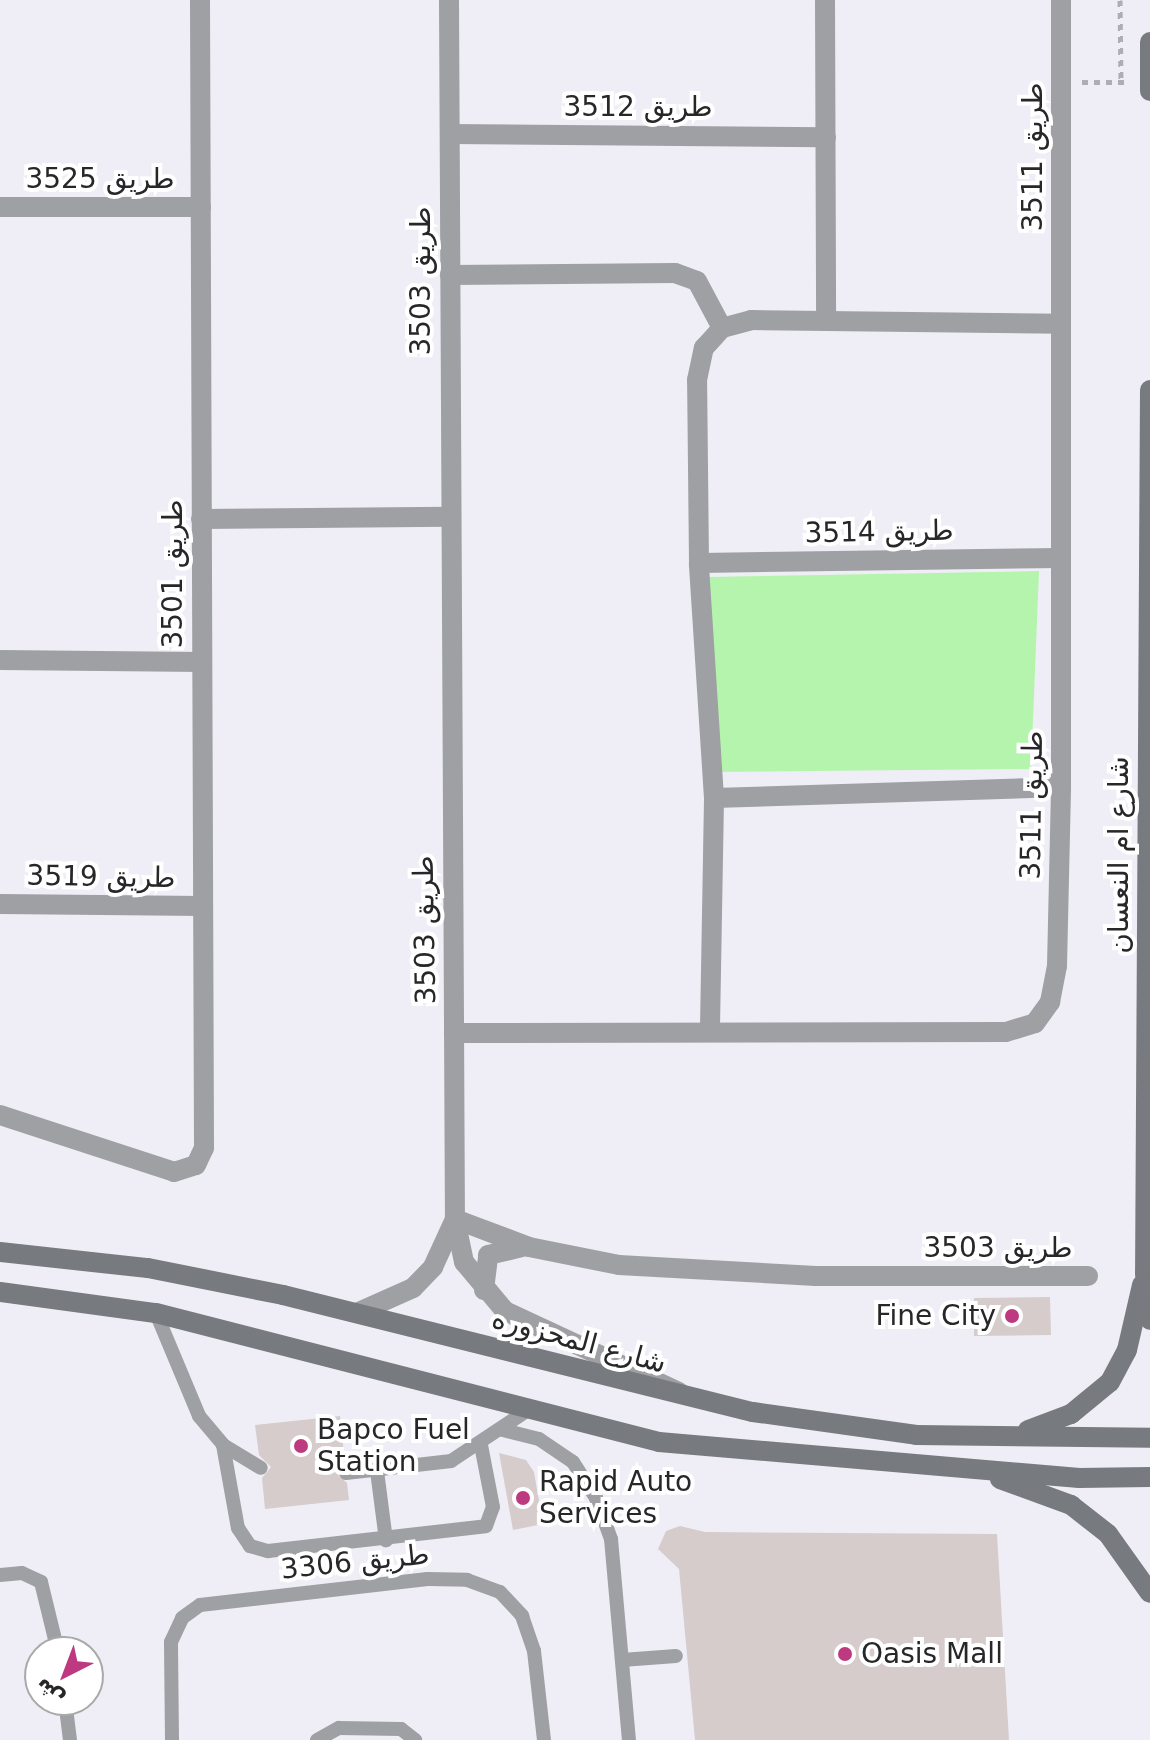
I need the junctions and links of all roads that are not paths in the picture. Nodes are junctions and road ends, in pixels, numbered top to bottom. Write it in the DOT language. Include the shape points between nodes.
graph roads {
  1 [pos="200,0"];
  2 [pos="449,0"];
  3 [pos="825,0"];
  4 [pos="1061,0"];
  5 [pos="1150,42"];
  6 [pos="1150,82"];
  7 [pos="1150,91"];
  8 [pos="450,134"];
  9 [pos="826,137"];
  10 [pos="0,207"];
  11 [pos="201,207"];
  12 [pos="450,275"];
  13 [pos="826,319"];
  14 [pos="1061,324"];
  15 [pos="722,328"];
  16 [pos="1150,390"];
  17 [pos="449,517"];
  18 [pos="201,519"];
  19 [pos="1061,558"];
  20 [pos="699,563"];
  21 [pos="0,660"];
  22 [pos="202,662"];
  23 [pos="1061,787"];
  24 [pos="714,798"];
  25 [pos="0,904"];
  26 [pos="202,906"];
  27 [pos="710,1028"];
  28 [pos="454,1033"];
  29 [pos="0,1115"];
  30 [pos="455,1219"];
  31 [pos="529,1247"];
  32 [pos="0,1252"];
  33 [pos="1145,1273"];
  34 [pos="1088,1276"];
  35 [pos="484,1290"];
  36 [pos="0,1292"];
  37 [pos="359,1312"];
  38 [pos="156,1313"];
  39 [pos="1150,1320"];
  40 [pos="689,1399"];
  41 [pos="528,1410"];
  42 [pos="503,1430"];
  43 [pos="1012,1435"];
  44 [pos="1150,1438"];
  45 [pos="223,1445"];
  46 [pos="481,1445"];
  47 [pos="261,1468"];
  48 [pos="969,1469"];
  49 [pos="377,1471"];
  50 [pos="346,1473"];
  51 [pos="1150,1477"];
  52 [pos="386,1540"];
  53 [pos="5,1574"];
  54 [pos="1150,1593"];
  55 [pos="55,1636"];
  56 [pos="676,1656"];
  57 [pos="622,1660"];
  58 [pos="67,1716"];
  59 [pos="70,1740"];
  60 [pos="172,1740"];
  61 [pos="317,1740"];
  62 [pos="415,1740"];
  63 [pos="544,1740"];
  64 [pos="629,1740"];
  1 -- 11 [label="street, طريق 3501"];
  2 -- 8 [label="street, طريق 3503"];
  3 -- 9 [label="street"];
  4 -- 14 [label="street, طريق 3511"];
  5 -- 6 [label="main road"];
  6 -- 7 [label="main road"];
  8 -- 9 [label="street, طريق 3512"];
  8 -- 12 [label="street, طريق 3503"];
  9 -- 13 [label="street"];
  10 -- 11 [label="street, طريق 3525"];
  11 -- 18 [label="street, طريق 3501"];
  12 -- 15 [label="street" via="675,273 697,281"];
  12 -- 17 [label="street, طريق 3503"];
  13 -- 14 [label="street"];
  13 -- 15 [label="street" via="751,320"];
  14 -- 19 [label="street, طريق 3511"];
  15 -- 20 [label="street" via="704,348 697,380"];
  16 -- 33 [label="main road, شارع ام النعسان"];
  17 -- 18 [label="street"];
  17 -- 28 [label="street, طريق 3503"];
  18 -- 22 [label="street, طريق 3501"];
  19 -- 20 [label="street, طريق 3514"];
  19 -- 23 [label="street, طريق 3511"];
  20 -- 24 [label="street"];
  21 -- 22 [label="street"];
  22 -- 26 [label="street, طريق 3501"];
  23 -- 24 [label="street"];
  23 -- 27 [label="street, طريق 3511" via="1057,966 1050,1002 1035,1023 1006,1032"];
  24 -- 27 [label="street"];
  25 -- 26 [label="street, طريق 3519"];
  26 -- 29 [label="street, طريق 3501" via="204,1148 196,1165 174,1172"];
  27 -- 28 [label="street, طريق 3511"];
  28 -- 30 [label="street, طريق 3503"];
  30 -- 31 [label="street, طريق 3503"];
  30 -- 35 [label="street" via="464,1262"];
  30 -- 37 [label="street" via="433,1267 413,1288"];
  31 -- 34 [label="street, طريق 3503" via="713,1273"];
  31 -- 35 [label="street" via="488,1255"];
  32 -- 37 [label="main road, شارع المحزوره" via="148,1268"];
  33 -- 39 [label="main road, شارع ام النعسان"];
  33 -- 43 [label="main road" via="1127,1350 1110,1382 1071,1414"];
  35 -- 40 [label="street" via="536,1329 649,1373"];
  36 -- 38 [label="main road"];
  37 -- 40 [label="main road, شارع المحزوره"];
  38 -- 41 [label="main road"];
  38 -- 45 [label="lane" via="190,1401"];
  40 -- 43 [label="main road, شارع المحزوره" via="916,1435"];
  41 -- 42 [label="lane"];
  41 -- 48 [label="main road" via="659,1442"];
  42 -- 46 [label="lane"];
  42 -- 57 [label="lane" via="539,1439 573,1462 596,1498 611,1539"];
  43 -- 44 [label="main road, شارع المحزوره"];
  45 -- 47 [label="lane"];
  45 -- 52 [label="lane" via="238,1528 250,1546 268,1551"];
  46 -- 49 [label="lane" via="451,1461"];
  46 -- 52 [label="lane" via="493,1507 486,1526"];
  48 -- 51 [label="main road"];
  48 -- 54 [label="main road" via="1071,1505 1108,1534"];
  49 -- 50 [label="lane"];
  49 -- 52 [label="lane"];
  53 -- 55 [label="lane" via="32,1576 47,1591"];
  56 -- 57 [label="lane"];
  57 -- 64 [label="lane"];
  58 -- 59 [label="lane"];
  60 -- 63 [label="lane, طريق 3306" via="171,1642 182,1618 200,1605 428,1579 467,1580 500,1592 522,1616 534,1651"];
  61 -- 62 [label="lane" via="339,1728 401,1729"];
}
